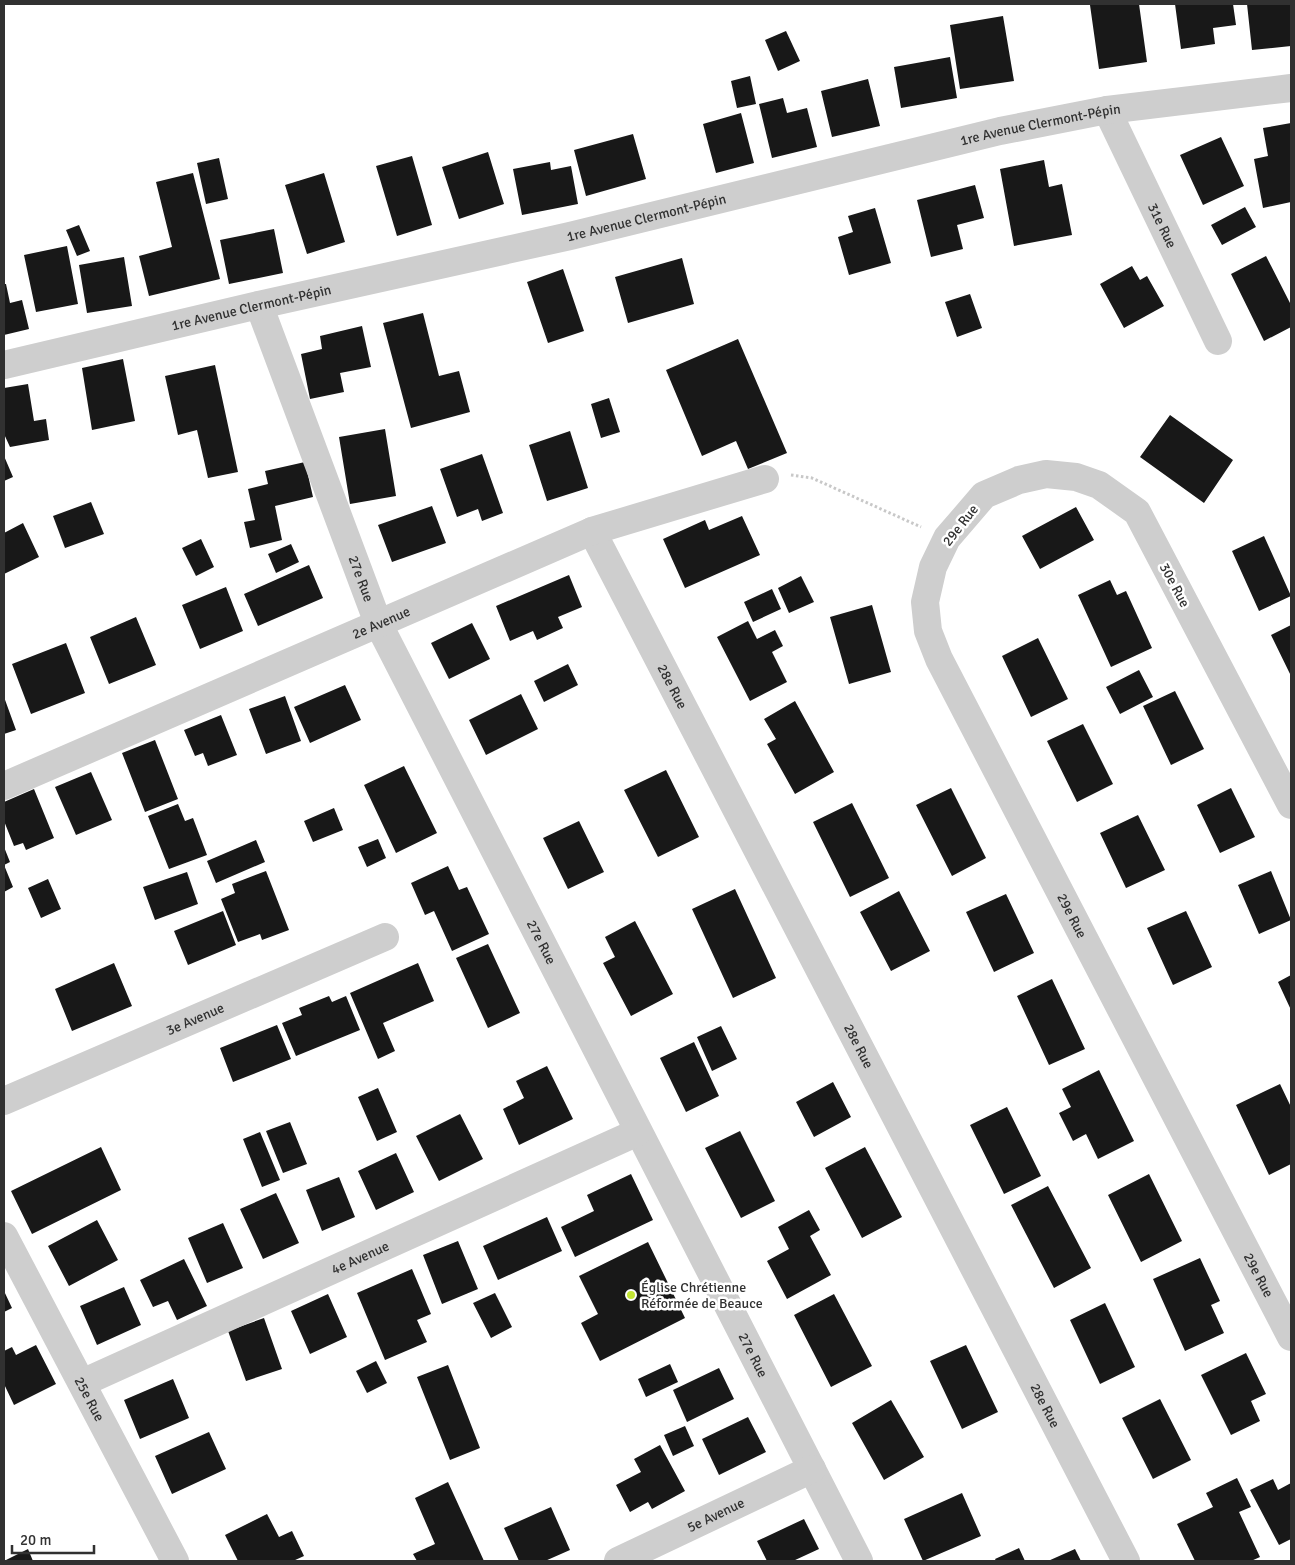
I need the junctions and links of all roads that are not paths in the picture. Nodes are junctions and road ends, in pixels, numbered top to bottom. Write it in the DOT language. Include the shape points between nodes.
graph roads {
  1 [pos="1291,88"];
  2 [pos="1107,110"];
  3 [pos="259,305"];
  4 [pos="1218,341"];
  5 [pos="4,365"];
  6 [pos="765,479"];
  7 [pos="984,495"];
  8 [pos="592,531"];
  9 [pos="378,623"];
  10 [pos="4,786"];
  11 [pos="1291,805"];
  12 [pos="384,937"];
  13 [pos="4,1101"];
  14 [pos="638,1132"];
  15 [pos="4,1236"];
  16 [pos="1291,1337"];
  17 [pos="82,1384"];
  18 [pos="812,1469"];
  19 [pos="174,1561"];
  20 [pos="618,1561"];
  21 [pos="859,1561"];
  22 [pos="1126,1561"];
  1 -- 2 [label="street, 1re Avenue Clermont-Pépin"];
  2 -- 3 [label="street, 1re Avenue Clermont-Pépin" via="908,152 570,236"];
  2 -- 4 [label="street, 31e Rue"];
  3 -- 5 [label="street, 1re Avenue Clermont-Pépin"];
  3 -- 9 [label="street, 27e Rue"];
  6 -- 8 [label="street, 2e Avenue"];
  7 -- 11 [label="street, 30e Rue" via="1019,480 1046,474 1076,477 1099,485 1137,512"];
  7 -- 16 [label="street, 29e Rue" via="946,538 933,567 925,602 928,631 939,659"];
  8 -- 9 [label="street, 2e Avenue"];
  8 -- 22 [label="street, 28e Rue"];
  9 -- 10 [label="street, 2e Avenue"];
  9 -- 14 [label="street, 27e Rue"];
  12 -- 13 [label="street, 3e Avenue"];
  14 -- 17 [label="street, 4e Avenue"];
  14 -- 18 [label="street, 27e Rue"];
  15 -- 17 [label="street, 25e Rue"];
  17 -- 19 [label="street, 25e Rue"];
  18 -- 20 [label="street, 5e Avenue"];
  18 -- 21 [label="street, 27e Rue"];
}
